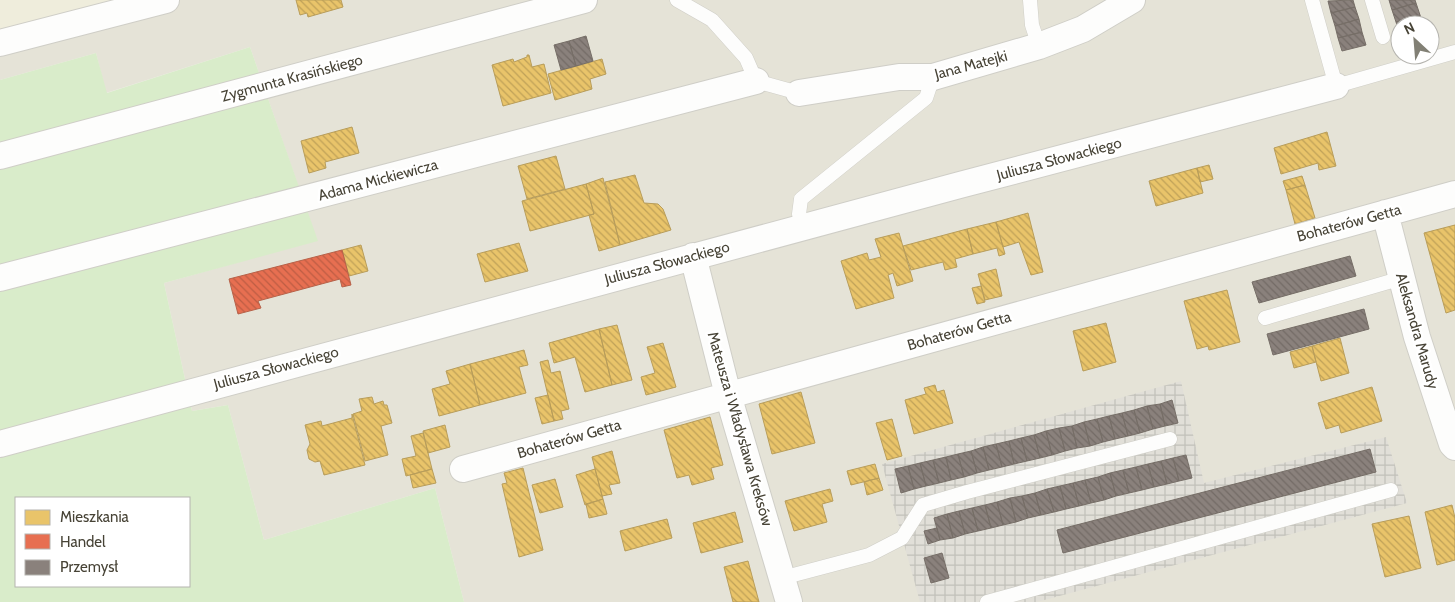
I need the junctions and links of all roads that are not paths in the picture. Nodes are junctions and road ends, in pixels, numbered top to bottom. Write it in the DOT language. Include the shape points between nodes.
graph roads {
  1 [pos="166,0"];
  2 [pos="584,0"];
  3 [pos="677,0"];
  4 [pos="1030,0"];
  5 [pos="1132,0"];
  6 [pos="1312,0"];
  7 [pos="1372,0"];
  8 [pos="1383,36"];
  9 [pos="0,43"];
  10 [pos="1040,46"];
  11 [pos="1455,52"];
  12 [pos="933,77"];
  13 [pos="756,81"];
  14 [pos="1336,86"];
  15 [pos="799,93"];
  16 [pos="0,156"];
  17 [pos="1455,194"];
  18 [pos="1385,213"];
  19 [pos="803,226"];
  20 [pos="693,256"];
  21 [pos="0,278"];
  22 [pos="1402,278"];
  23 [pos="1265,318"];
  24 [pos="728,395"];
  25 [pos="1170,439"];
  26 [pos="0,444"];
  27 [pos="1455,447"];
  28 [pos="463,469"];
  29 [pos="1391,490"];
  30 [pos="785,590"];
  31 [pos="987,602"];
  1 -- 9 [label="street"];
  2 -- 16 [label="street, Zygmunta Krasińskiego"];
  3 -- 13 [label="lane" via="712,20 746,58"];
  4 -- 10 [label="lane" via="1032,25"];
  5 -- 10 [label="street, Jana Matejki" via="1083,29"];
  6 -- 14 [label="lane"];
  7 -- 8 [label="lane"];
  10 -- 12 [label="street, Jana Matejki"];
  11 -- 14 [label="lane"];
  12 -- 15 [label="street, Jana Matejki" via="899,77"];
  12 -- 19 [label="lane" via="926,98 801,199 799,214"];
  13 -- 15 [label="lane"];
  13 -- 21 [label="street, Adama Mickiewicza"];
  14 -- 19 [label="street, Juliusza Słowackiego"];
  17 -- 18 [label="street, Bohaterów Getta"];
  18 -- 22 [label="street, Aleksandra Marudy"];
  18 -- 24 [label="street, Bohaterów Getta"];
  19 -- 20 [label="street, Juliusza Słowackiego"];
  20 -- 24 [label="street, Mateusza i Władysława Kreksów"];
  20 -- 26 [label="street, Juliusza Słowackiego"];
  22 -- 23 [label="lane"];
  22 -- 27 [label="street, Aleksandra Marudy" via="1417,337"];
  24 -- 28 [label="street, Bohaterów Getta"];
  24 -- 30 [label="street, Mateusza i Władysława Kreksów"];
  25 -- 30 [label="lane" via="923,505 902,538"];
  29 -- 31 [label="lane"];
}
